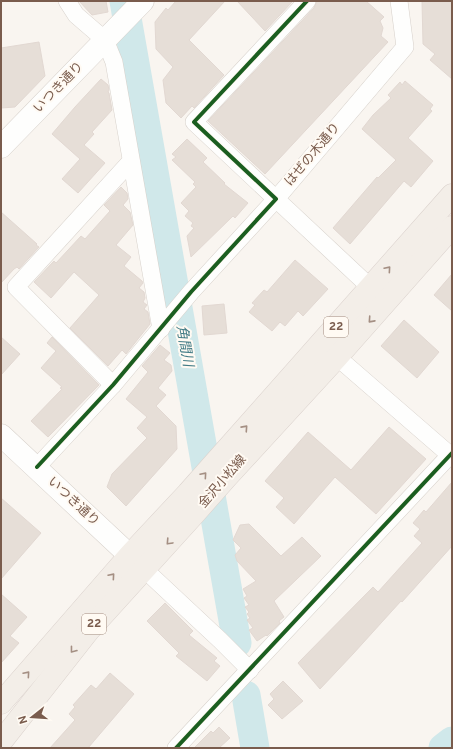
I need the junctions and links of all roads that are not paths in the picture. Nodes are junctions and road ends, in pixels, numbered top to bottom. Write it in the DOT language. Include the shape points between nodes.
graph roads {
  1 [pos="67,1"];
  2 [pos="307,1"];
  3 [pos="399,1"];
  4 [pos="141,4"];
  5 [pos="111,34"];
  6 [pos="1,147"];
  7 [pos="131,161"];
  8 [pos="452,195"];
  9 [pos="276,199"];
  10 [pos="452,227"];
  11 [pos="371,288"];
  12 [pos="165,324"];
  13 [pos="337,358"];
  14 [pos="113,384"];
  15 [pos="1,435"];
  16 [pos="451,454"];
  17 [pos="36,467"];
  18 [pos="137,562"];
  19 [pos="250,670"];
  20 [pos="1,703"];
  21 [pos="1,742"];
  22 [pos="176,748"];
  1 -- 5 [label="street" via="76,15"];
  2 -- 9 [label="street" via="194,122"];
  3 -- 9 [label="street, はぜの木通り" via="405,48"];
  4 -- 5 [label="street, いつき通り"];
  5 -- 6 [label="street, いつき通り"];
  5 -- 7 [label="street"];
  7 -- 12 [label="street"];
  7 -- 14 [label="street" via="16,287"];
  11 -- 8 [label="main road, 金沢小松線 / 22, one-way"];
  9 -- 11 [label="street, はぜの木通り"];
  9 -- 12 [label="street"];
  10 -- 13 [label="main road, 金沢小松線 / 22, one-way"];
  18 -- 11 [label="main road, 金沢小松線 / 22, one-way" via="188,493"];
  12 -- 14 [label="street"];
  13 -- 16 [label="street"];
  13 -- 18 [label="main road, 金沢小松線 / 22, one-way" via="195,514"];
  14 -- 17 [label="street"];
  15 -- 17 [label="street, いつき通り"];
  16 -- 19 [label="street"];
  17 -- 18 [label="street, いつき通り"];
  18 -- 19 [label="street"];
  20 -- 18 [label="main road, 金沢小松線 / 22, one-way"];
  18 -- 21 [label="main road, 金沢小松線 / 22, one-way" via="89,630"];
  19 -- 22 [label="street"];
}
